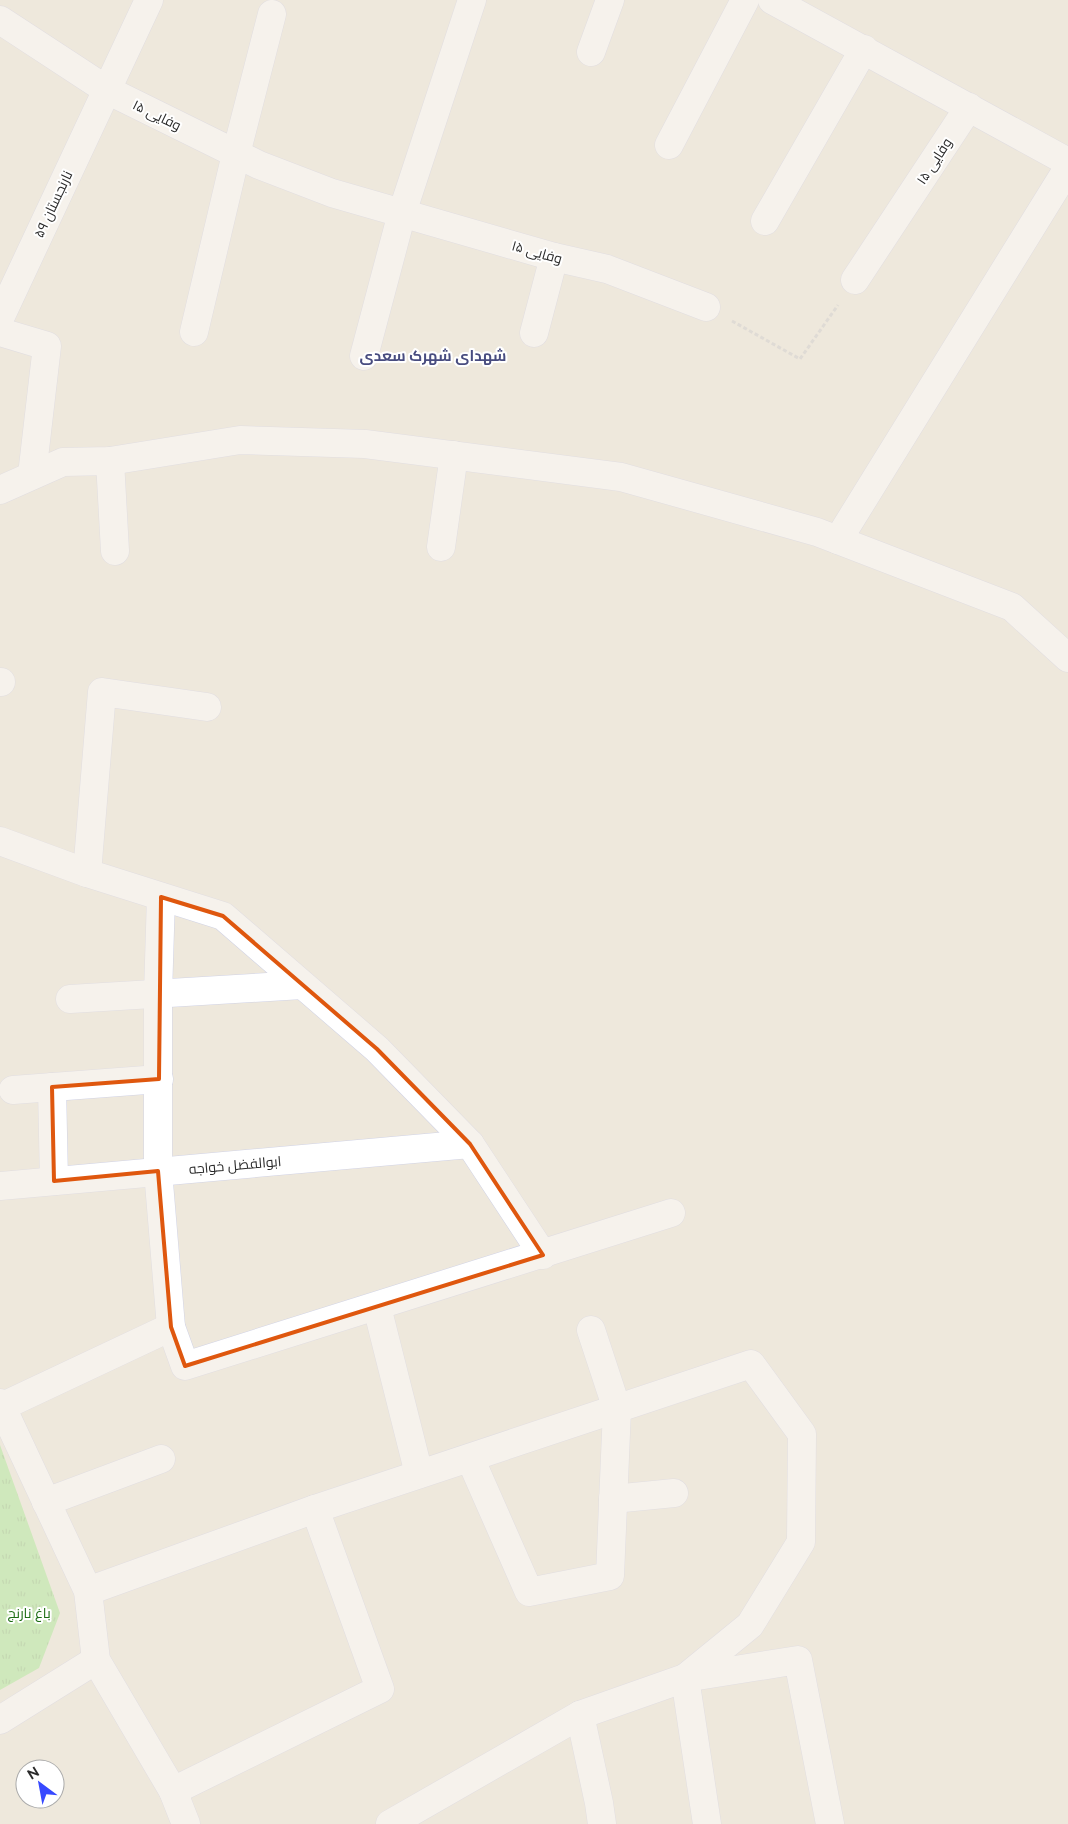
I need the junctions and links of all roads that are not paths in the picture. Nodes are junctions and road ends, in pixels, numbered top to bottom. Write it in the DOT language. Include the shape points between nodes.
graph roads {
  1 [pos="149,0"];
  2 [pos="472,0"];
  3 [pos="610,0"];
  4 [pos="745,0"];
  5 [pos="772,0"];
  6 [pos="272,14"];
  7 [pos="0,20"];
  8 [pos="864,49"];
  9 [pos="591,52"];
  10 [pos="107,90"];
  11 [pos="969,107"];
  12 [pos="669,145"];
  13 [pos="236,154"];
  14 [pos="1068,162"];
  15 [pos="1068,168"];
  16 [pos="402,213"];
  17 [pos="765,221"];
  18 [pos="554,257"];
  19 [pos="855,280"];
  20 [pos="706,307"];
  21 [pos="0,318"];
  22 [pos="0,332"];
  23 [pos="194,332"];
  24 [pos="534,333"];
  25 [pos="364,356"];
  26 [pos="454,455"];
  27 [pos="110,461"];
  28 [pos="32,476"];
  29 [pos="0,490"];
  30 [pos="838,540"];
  31 [pos="441,547"];
  32 [pos="115,551"];
  33 [pos="1068,658"];
  34 [pos="207,707"];
  35 [pos="0,841"];
  36 [pos="87,873"];
  37 [pos="161,897"];
  38 [pos="302,985"];
  39 [pos="158,994"];
  40 [pos="70,999"];
  41 [pos="159,1079"];
  42 [pos="52,1087"];
  43 [pos="13,1090"];
  44 [pos="470,1144"];
  45 [pos="158,1171"];
  46 [pos="54,1181"];
  47 [pos="0,1186"];
  48 [pos="671,1213"];
  49 [pos="543,1254"];
  50 [pos="377,1306"];
  51 [pos="171,1327"];
  52 [pos="591,1330"];
  53 [pos="1,1405"];
  54 [pos="617,1408"];
  55 [pos="470,1458"];
  56 [pos="161,1459"];
  57 [pos="419,1474"];
  58 [pos="674,1494"];
  59 [pos="613,1499"];
  60 [pos="46,1502"];
  61 [pos="315,1509"];
  62 [pos="88,1591"];
  63 [pos="96,1660"];
  64 [pos="685,1678"];
  65 [pos="580,1715"];
  66 [pos="0,1720"];
  67 [pos="173,1791"];
  68 [pos="186,1824"];
  69 [pos="390,1824"];
  70 [pos="602,1824"];
  71 [pos="707,1824"];
  72 [pos="830,1824"];
  1 -- 10 [label="street, نارنجستان ۵۹"];
  2 -- 16 [label="street"];
  3 -- 9 [label="street"];
  4 -- 12 [label="street"];
  5 -- 8 [label="street"];
  6 -- 13 [label="street"];
  7 -- 10 [label="street, وفایی ۱۵"];
  8 -- 11 [label="street"];
  8 -- 17 [label="street"];
  10 -- 13 [label="street, وفایی ۱۵"];
  10 -- 21 [label="street, نارنجستان ۵۹"];
  11 -- 14 [label="street"];
  11 -- 19 [label="street, وفایی ۱۵"];
  13 -- 16 [label="street, وفایی ۱۵" via="332,193"];
  13 -- 23 [label="street"];
  15 -- 30 [label="street"];
  16 -- 18 [label="street, وفایی ۱۵"];
  16 -- 25 [label="street"];
  18 -- 20 [label="street, وفایی ۱۵" via="607,269"];
  18 -- 24 [label="street"];
  22 -- 28 [label="street" via="47,346"];
  26 -- 27 [label="street" via="365,444 240,440"];
  26 -- 30 [label="street" via="621,477"];
  26 -- 31 [label="street"];
  27 -- 28 [label="street" via="63,462"];
  27 -- 32 [label="street"];
  28 -- 29 [label="street"];
  30 -- 33 [label="street" via="1012,607"];
  34 -- 36 [label="street" via="102,692"];
  35 -- 36 [label="street"];
  36 -- 37 [label="street"];
  37 -- 38 [label="street" via="223,916"];
  37 -- 39 [label="street"];
  38 -- 39 [label="street"];
  38 -- 44 [label="street" via="377,1049"];
  39 -- 40 [label="street"];
  39 -- 41 [label="street"];
  41 -- 42 [label="street"];
  41 -- 45 [label="street"];
  42 -- 43 [label="street"];
  42 -- 46 [label="street"];
  44 -- 45 [label="street, ابوالفضل خواجه"];
  44 -- 49 [label="street"];
  45 -- 46 [label="street, ابوالفضل خواجه"];
  45 -- 51 [label="street"];
  46 -- 47 [label="street, ابوالفضل خواجه"];
  48 -- 49 [label="street"];
  49 -- 50 [label="street"];
  50 -- 51 [label="street" via="185,1366"];
  50 -- 57 [label="street"];
  51 -- 53 [label="street"];
  52 -- 54 [label="street"];
  53 -- 60 [label="street"];
  54 -- 55 [label="street"];
  54 -- 59 [label="street"];
  54 -- 64 [label="street" via="751,1364 802,1434 801,1542 750,1625"];
  55 -- 57 [label="street"];
  55 -- 59 [label="street" via="529,1592 610,1576"];
  56 -- 60 [label="street"];
  57 -- 61 [label="street"];
  58 -- 59 [label="street"];
  60 -- 62 [label="street"];
  61 -- 62 [label="street"];
  61 -- 67 [label="street" via="380,1689"];
  62 -- 63 [label="street"];
  63 -- 66 [label="street"];
  63 -- 67 [label="street"];
  64 -- 65 [label="street"];
  64 -- 71 [label="street"];
  64 -- 72 [label="street" via="798,1660"];
  65 -- 69 [label="street"];
  65 -- 70 [label="street"];
  67 -- 68 [label="street"];
}
